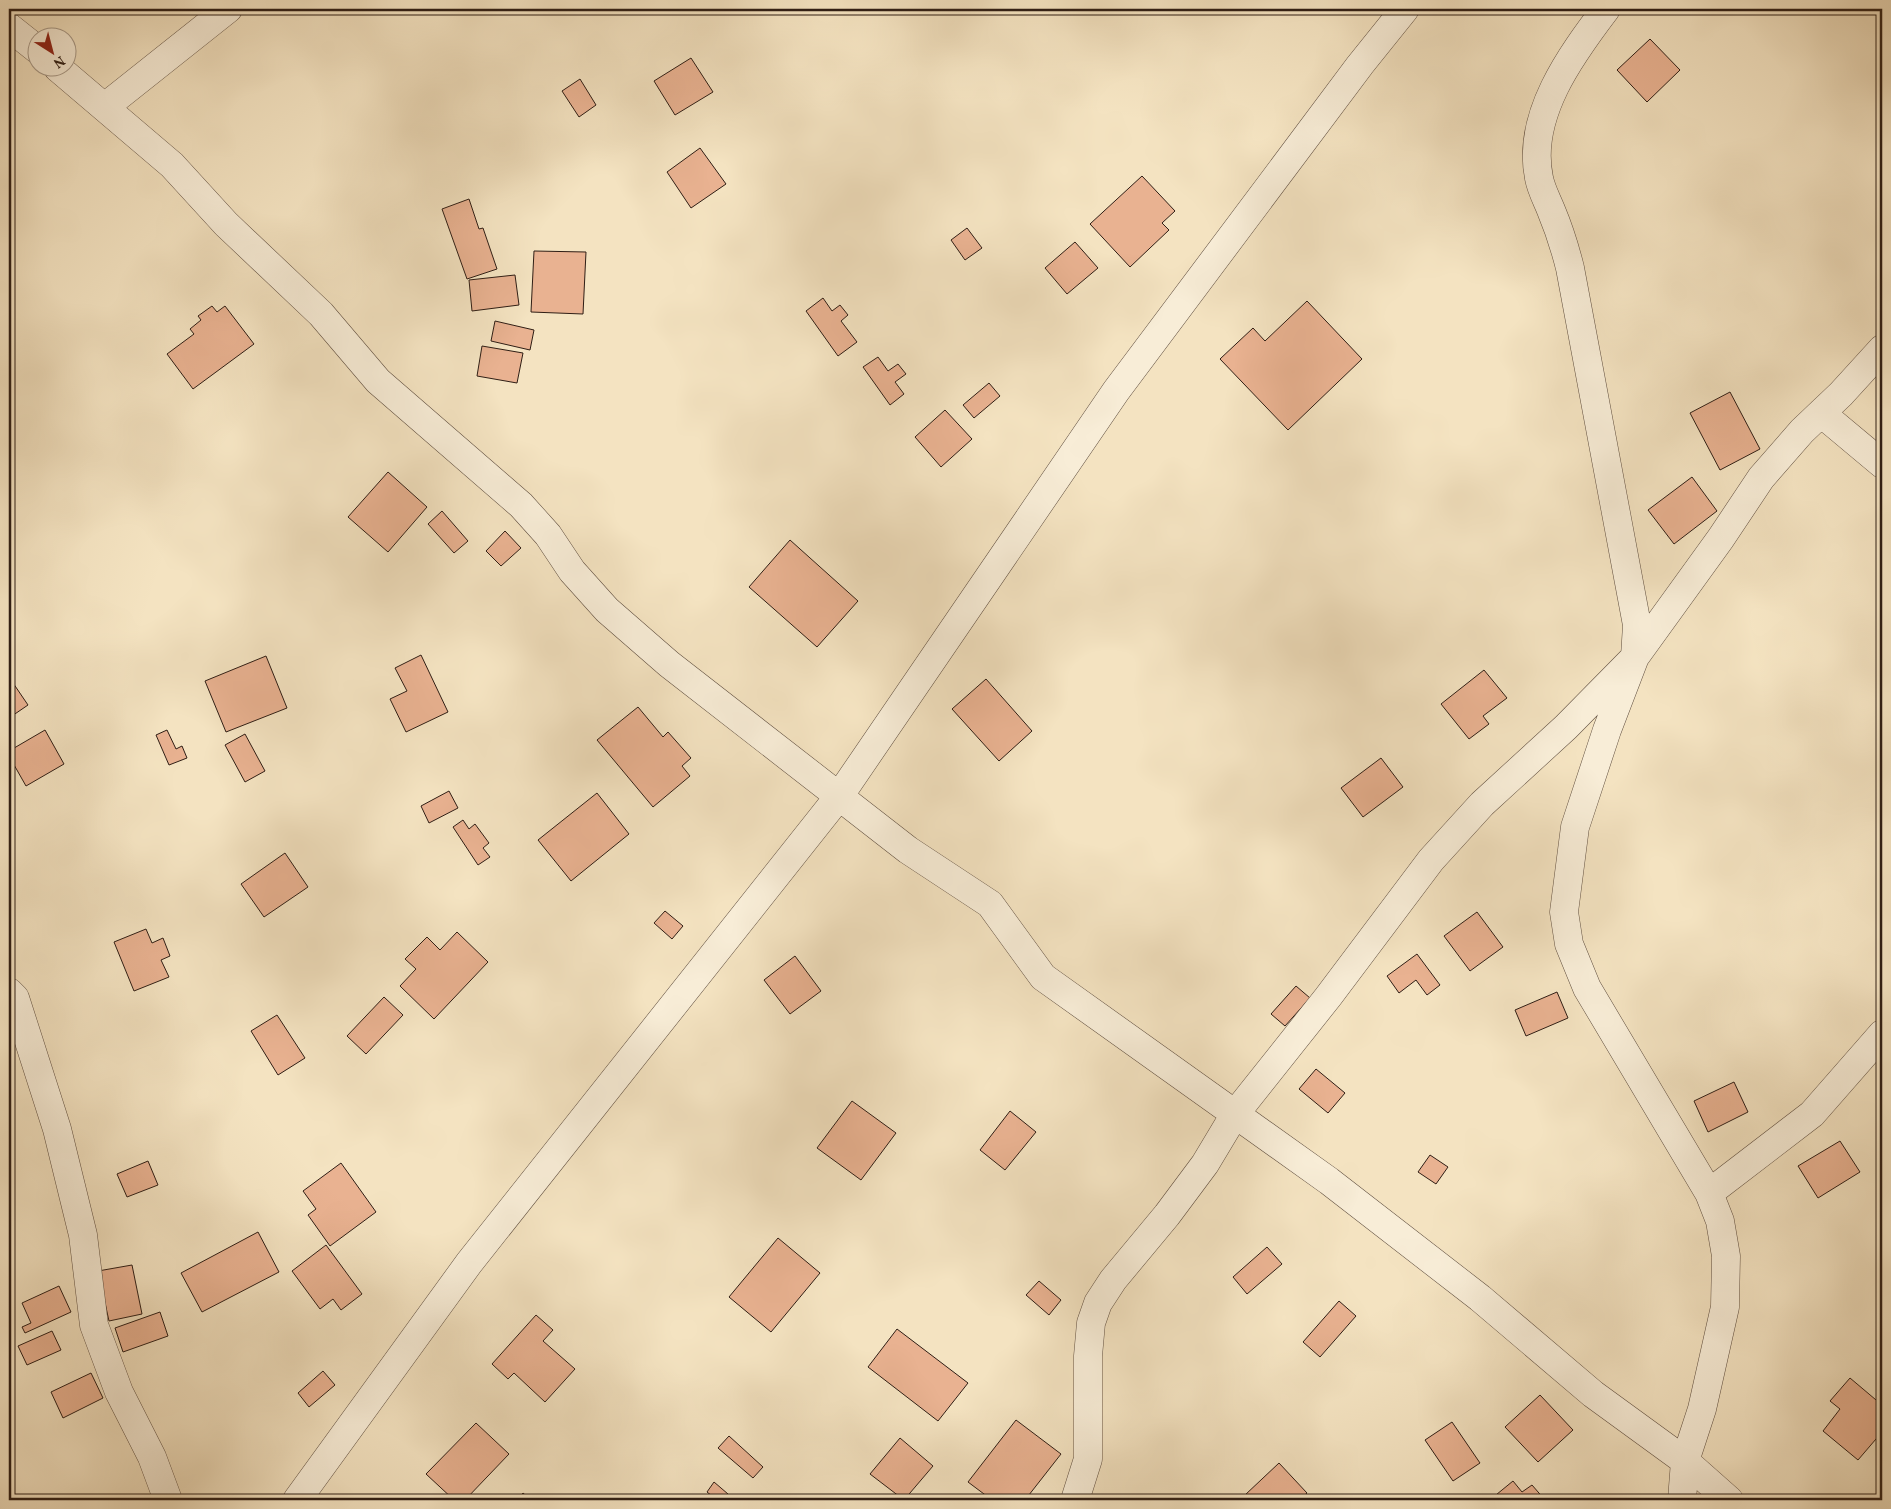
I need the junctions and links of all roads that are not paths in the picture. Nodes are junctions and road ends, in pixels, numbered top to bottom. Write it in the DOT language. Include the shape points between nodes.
graph roads {
  1 [pos="228,9"];
  2 [pos="1606,9"];
  3 [pos="1398,12"];
  4 [pos="9,27"];
  5 [pos="28,42"];
  6 [pos="71,78"];
  7 [pos="106,106"];
  8 [pos="1882,349"];
  9 [pos="1820,413"];
  10 [pos="1882,464"];
  11 [pos="1635,657"];
  12 [pos="840,795"];
  13 [pos="9,992"];
  14 [pos="1882,1034"];
  15 [pos="1235,1114"];
  16 [pos="1709,1193"];
  17 [pos="1685,1460"];
  18 [pos="168,1500"];
  19 [pos="297,1500"];
  20 [pos="1076,1500"];
  21 [pos="1682,1500"];
  22 [pos="1729,1500"];
  1 -- 7 [label="street"];
  2 -- 11 [label="street" via="1576,48 1542,120 1538,148 1539,178 1563,242 1574,286 1633,596 1637,625"];
  3 -- 12 [label="street" via="1116,391"];
  4 -- 5 [label="street"];
  6 -- 7 [label="street"];
  7 -- 12 [label="street" via="172,165 226,224 321,314 378,381 520,504 607,610 669,664"];
  8 -- 9 [label="street"];
  9 -- 10 [label="street"];
  9 -- 11 [label="street" via="1762,478"];
  11 -- 15 [label="street" via="1566,727 1482,804 1431,860"];
  11 -- 16 [label="street" via="1575,827 1564,912 1568,944 1587,988"];
  12 -- 15 [label="street" via="908,850 990,904 1043,977"];
  12 -- 19 [label="street" via="469,1263"];
  13 -- 18 [label="street" via="14,998 57,1129 83,1236 94,1325 119,1392 152,1457"];
  14 -- 16 [label="street" via="1812,1114"];
  15 -- 17 [label="street" via="1329,1181 1480,1298 1593,1394"];
  15 -- 20 [label="street" via="1205,1164 1098,1303 1091,1323 1088,1356 1088,1459"];
  16 -- 17 [label="street" via="1720,1221 1726,1256 1725,1307 1702,1408"];
  17 -- 21 [label="street"];
  17 -- 22 [label="street"];
}
